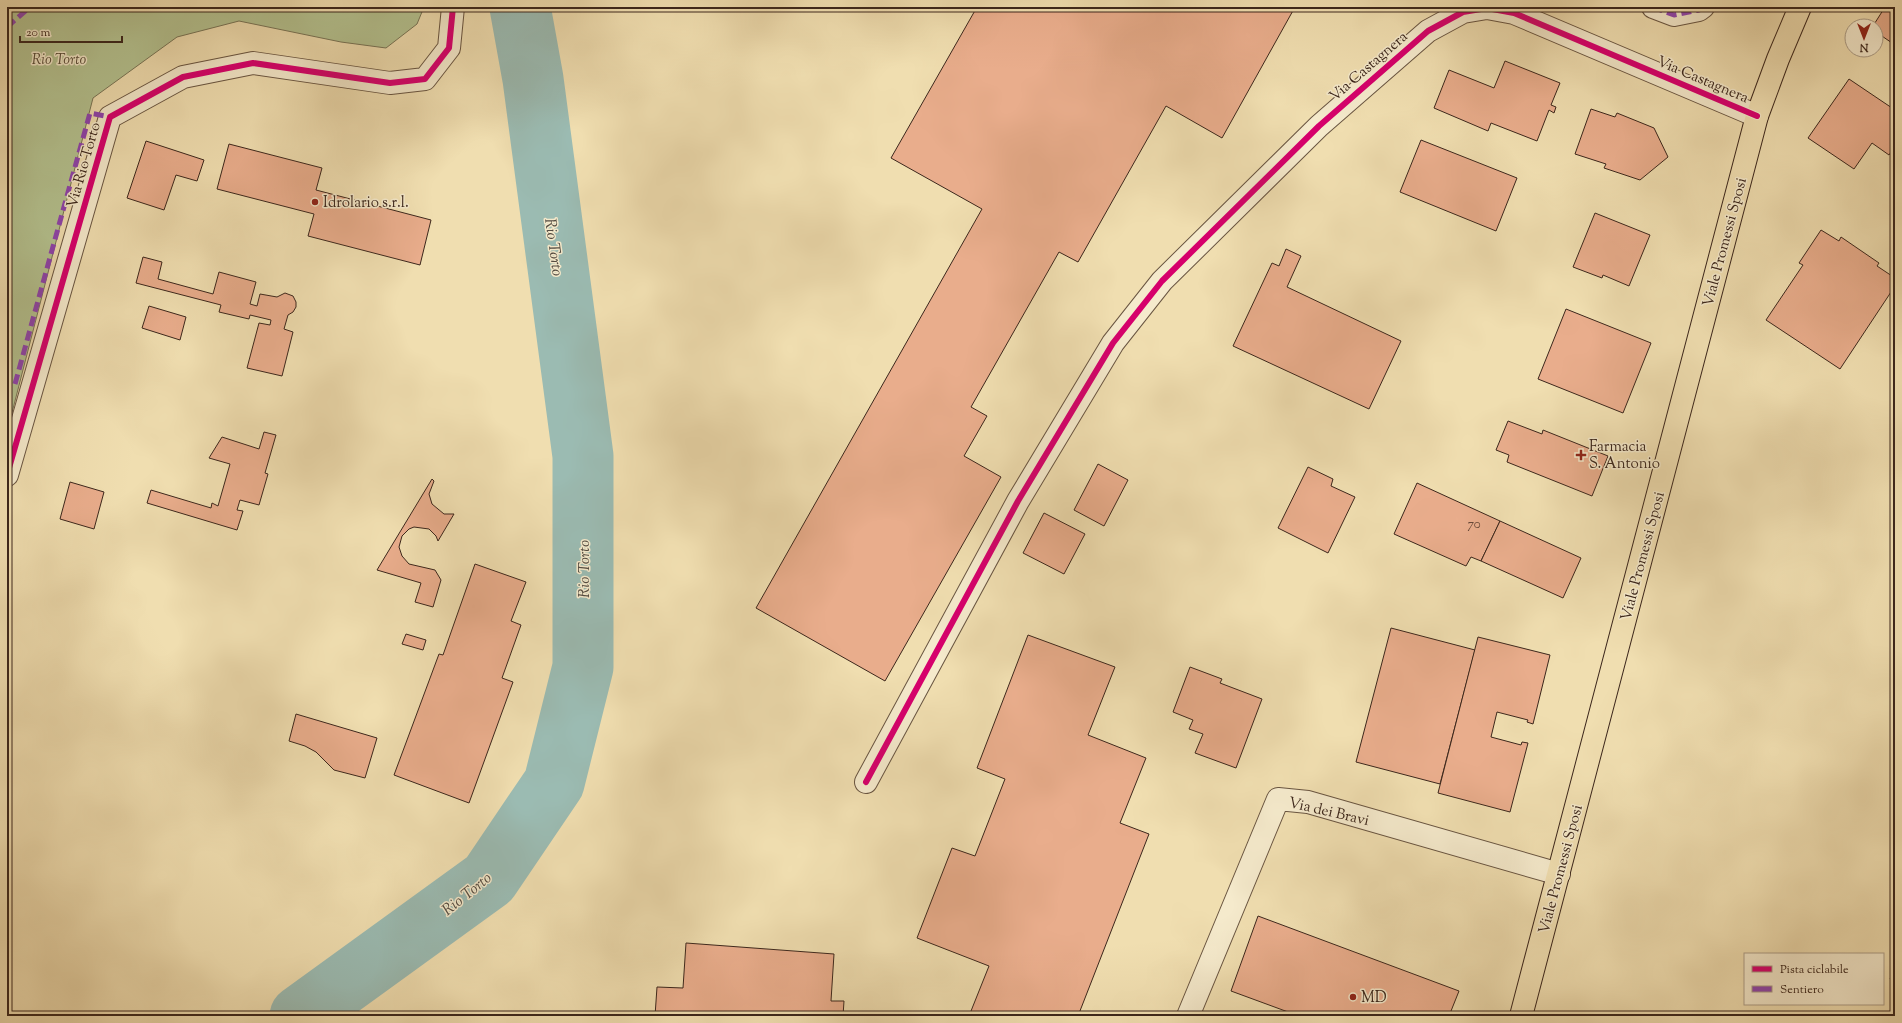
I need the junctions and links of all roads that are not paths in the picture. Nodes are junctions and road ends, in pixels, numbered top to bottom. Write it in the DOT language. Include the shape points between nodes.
graph roads {
  1 [pos="453,7"];
  2 [pos="1653,7"];
  3 [pos="1703,7"];
  4 [pos="1800,7"];
  5 [pos="1462,9"];
  6 [pos="1515,10"];
  7 [pos="1757,116"];
  8 [pos="7,474"];
  9 [pos="866,782"];
  10 [pos="1559,874"];
  11 [pos="1188,1016"];
  12 [pos="1521,1016"];
  1 -- 8 [label="street, Via Rio Torto" via="449,48 425,79 390,83 253,63 183,77 110,117"];
  2 -- 3 [label="street" via="1674,15"];
  4 -- 7 [label="main road, Viale Promessi Sposi"];
  5 -- 6 [label="street, Via Castagnera"];
  5 -- 9 [label="street, Via Castagnera" via="1428,31 1319,126 1162,281 1113,343 1018,501"];
  6 -- 7 [label="street, Via Castagnera"];
  7 -- 10 [label="main road, Viale Promessi Sposi"];
  10 -- 11 [label="street, Via dei Bravi" via="1308,802 1278,799"];
  10 -- 12 [label="main road, Viale Promessi Sposi"];
}
